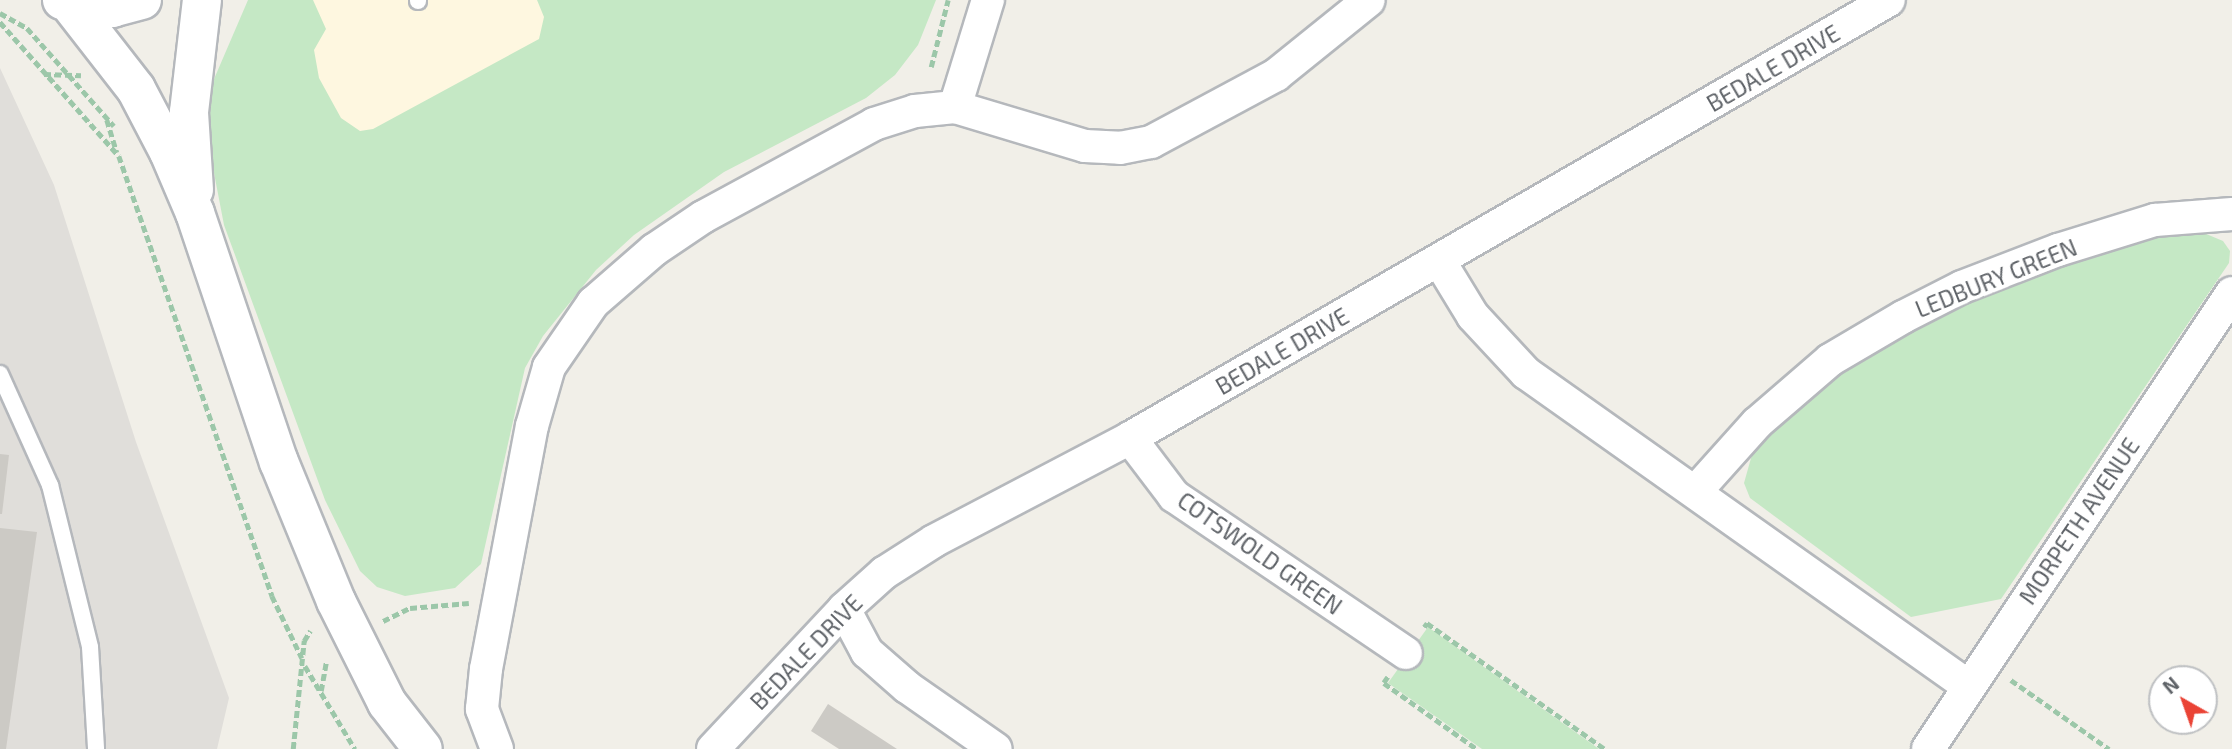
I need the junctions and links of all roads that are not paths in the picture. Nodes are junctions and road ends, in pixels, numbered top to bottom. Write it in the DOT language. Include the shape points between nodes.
graph roads {
  1 [pos="142,0"];
  2 [pos="202,0"];
  3 [pos="988,0"];
  4 [pos="1369,0"];
  5 [pos="1889,0"];
  6 [pos="65,2"];
  7 [pos="1850,10"];
  8 [pos="955,107"];
  9 [pos="195,213"];
  10 [pos="2232,214"];
  11 [pos="1440,262"];
  12 [pos="2232,293"];
  13 [pos="0,374"];
  14 [pos="1130,438"];
  15 [pos="1696,491"];
  16 [pos="844,609"];
  17 [pos="1406,653"];
  18 [pos="1976,674"];
  19 [pos="96,749"];
  20 [pos="423,749"];
  21 [pos="497,749"];
  22 [pos="713,749"];
  23 [pos="996,749"];
  24 [pos="1928,749"];
  1 -- 6 [label="street" via="112,8"];
  2 -- 9 [label="street" via="189,112"];
  3 -- 8 [label="street"];
  4 -- 8 [label="street" via="1276,75 1151,142 1119,148 1086,146"];
  5 -- 7 [label="street, BEDALE DRIVE"];
  6 -- 9 [label="street" via="136,89"];
  7 -- 11 [label="street, BEDALE DRIVE"];
  8 -- 21 [label="street" via="920,110 874,124 703,217 654,250 593,303 549,367 532,426 482,709"];
  9 -- 20 [label="street" via="279,462 335,601 387,703"];
  10 -- 15 [label="street, LEDBURY GREEN" via="2155,220 1962,287 1903,317 1830,360 1757,422"];
  11 -- 14 [label="street, BEDALE DRIVE"];
  11 -- 15 [label="street" via="1473,316 1526,373 1573,410"];
  12 -- 18 [label="street, MORPETH AVENUE"];
  13 -- 19 [label="lane" via="50,485 90,647"];
  14 -- 16 [label="street, BEDALE DRIVE" via="934,541 884,573"];
  14 -- 17 [label="street, COTSWOLD GREEN" via="1174,496"];
  15 -- 18 [label="street"];
  16 -- 22 [label="street, BEDALE DRIVE"];
  16 -- 23 [label="street" via="867,652 907,687"];
  18 -- 24 [label="street, MORPETH AVENUE"];
}
